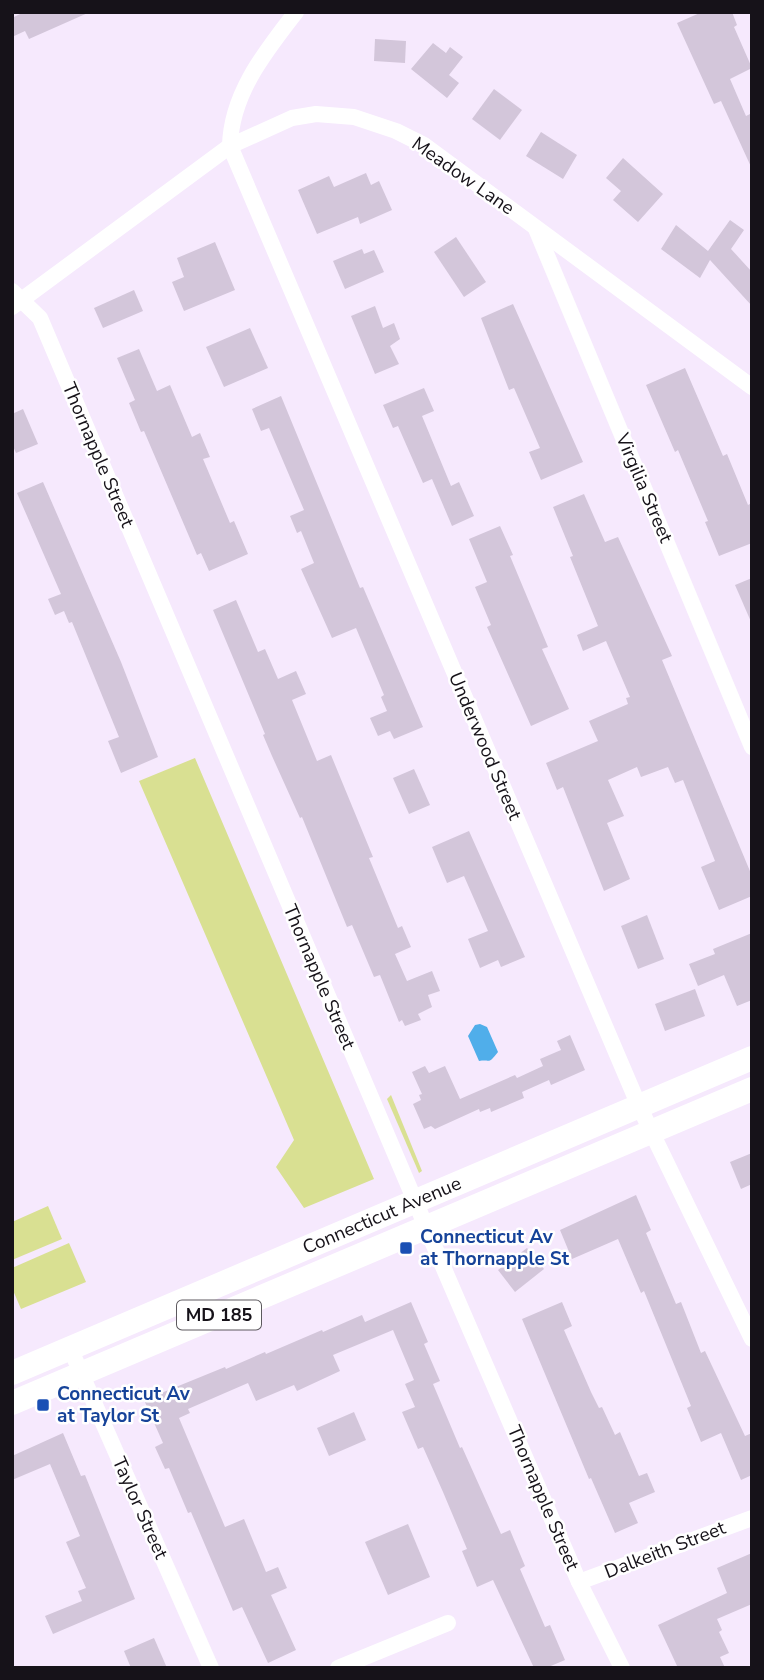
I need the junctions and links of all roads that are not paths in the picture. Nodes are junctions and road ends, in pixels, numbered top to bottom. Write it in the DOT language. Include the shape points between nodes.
graph roads {
  1 [pos="296,12"];
  2 [pos="230,146"];
  3 [pos="536,229"];
  4 [pos="15,299"];
  5 [pos="752,387"];
  6 [pos="752,747"];
  7 [pos="752,1058"];
  8 [pos="752,1089"];
  9 [pos="639,1106"];
  10 [pos="650,1132"];
  11 [pos="415,1201"];
  12 [pos="426,1228"];
  13 [pos="752,1339"];
  14 [pos="71,1348"];
  15 [pos="12,1373"];
  16 [pos="81,1374"];
  17 [pos="12,1403"];
  18 [pos="752,1518"];
  19 [pos="579,1583"];
  20 [pos="448,1623"];
  21 [pos="211,1668"];
  22 [pos="338,1668"];
  23 [pos="622,1668"];
  1 -- 2 [label="street" via="248,80 235,108"];
  2 -- 3 [label="street, Meadow Lane" via="292,118 316,114 354,117 424,145"];
  2 -- 4 [label="street, Meadow Lane"];
  2 -- 9 [label="street, Underwood Street"];
  3 -- 5 [label="street, Meadow Lane"];
  3 -- 6 [label="street, Virgilia Street"];
  4 -- 11 [label="street, Thornapple Street" via="40,318"];
  7 -- 9 [label="main road, Connecticut Avenue / MD 185"];
  8 -- 10 [label="main road, Connecticut Avenue / MD 185"];
  9 -- 10 [label="street, Underwood Street"];
  9 -- 11 [label="main road, Connecticut Avenue / MD 185"];
  10 -- 12 [label="main road, Connecticut Avenue / MD 185"];
  10 -- 13 [label="street, Underwood Street"];
  11 -- 12 [label="street, Thornapple Street"];
  11 -- 14 [label="main road, Connecticut Avenue / MD 185"];
  12 -- 16 [label="main road, Connecticut Avenue / MD 185"];
  12 -- 19 [label="street, Thornapple Street"];
  14 -- 15 [label="main road, Connecticut Avenue / MD 185"];
  14 -- 16 [label="street, Taylor Street"];
  16 -- 17 [label="main road, Connecticut Avenue / MD 185"];
  16 -- 21 [label="street, Taylor Street"];
  18 -- 19 [label="street, Dalkeith Street"];
  19 -- 23 [label="street, Thornapple Street"];
  20 -- 22 [label="street"];
}
